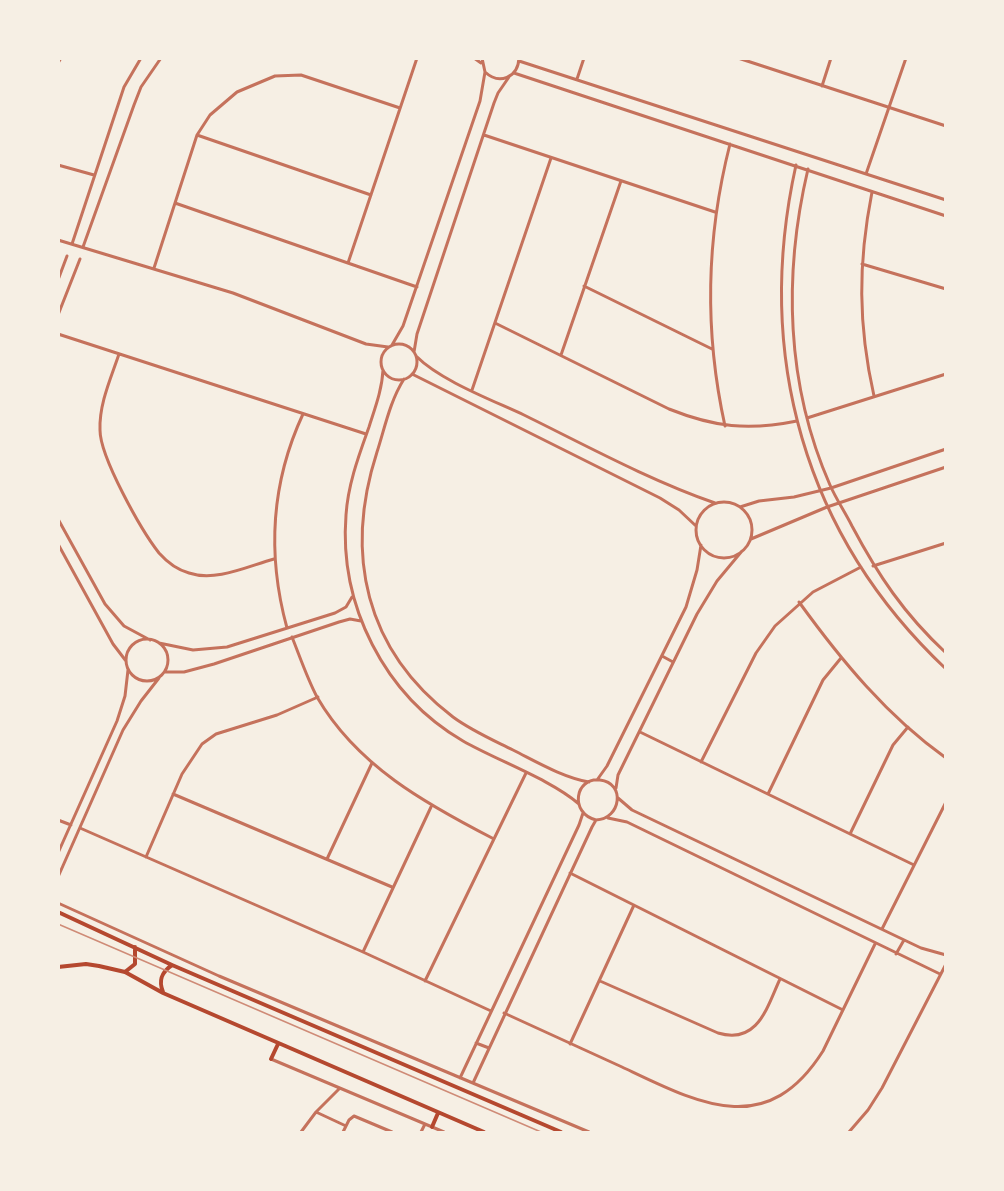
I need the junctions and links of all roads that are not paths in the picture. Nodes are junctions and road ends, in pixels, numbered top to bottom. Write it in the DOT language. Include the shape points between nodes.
graph roads {
  1 [pos="61,58"];
  2 [pos="141,58"];
  3 [pos="161,58"];
  4 [pos="417,58"];
  5 [pos="474,58"];
  6 [pos="584,58"];
  7 [pos="738,58"];
  8 [pos="756,58"];
  9 [pos="831,58"];
  10 [pos="906,58"];
  11 [pos="519,60"];
  12 [pos="482,61"];
  13 [pos="58,63"];
  14 [pos="754,64"];
  15 [pos="485,72"];
  16 [pos="514,73"];
  17 [pos="509,77"];
  18 [pos="577,80"];
  19 [pos="822,86"];
  20 [pos="400,108"];
  21 [pos="889,108"];
  22 [pos="945,126"];
  23 [pos="197,135"];
  24 [pos="483,135"];
  25 [pos="729,144"];
  26 [pos="551,158"];
  27 [pos="58,165"];
  28 [pos="796,165"];
  29 [pos="808,169"];
  30 [pos="866,174"];
  31 [pos="94,175"];
  32 [pos="621,181"];
  33 [pos="872,192"];
  34 [pos="371,195"];
  35 [pos="945,200"];
  36 [pos="175,203"];
  37 [pos="715,212"];
  38 [pos="945,216"];
  39 [pos="58,240"];
  40 [pos="72,244"];
  41 [pos="83,247"];
  42 [pos="67,256"];
  43 [pos="80,259"];
  44 [pos="348,263"];
  45 [pos="861,264"];
  46 [pos="153,268"];
  47 [pos="58,280"];
  48 [pos="584,286"];
  49 [pos="417,287"];
  50 [pos="945,289"];
  51 [pos="58,315"];
  52 [pos="495,323"];
  53 [pos="58,334"];
  54 [pos="390,346"];
  55 [pos="712,349"];
  56 [pos="119,354"];
  57 [pos="415,354"];
  58 [pos="561,355"];
  59 [pos="383,370"];
  60 [pos="412,374"];
  61 [pos="945,374"];
  62 [pos="404,379"];
  63 [pos="472,390"];
  64 [pos="874,396"];
  65 [pos="303,414"];
  66 [pos="807,418"];
  67 [pos="797,421"];
  68 [pos="725,426"];
  69 [pos="366,434"];
  70 [pos="945,449"];
  71 [pos="945,467"];
  72 [pos="831,488"];
  73 [pos="820,491"];
  74 [pos="715,503"];
  75 [pos="840,503"];
  76 [pos="740,507"];
  77 [pos="827,507"];
  78 [pos="58,519"];
  79 [pos="696,526"];
  80 [pos="751,539"];
  81 [pos="58,544"];
  82 [pos="945,544"];
  83 [pos="701,545"];
  84 [pos="742,551"];
  85 [pos="274,559"];
  86 [pos="873,566"];
  87 [pos="861,567"];
  88 [pos="353,596"];
  89 [pos="799,602"];
  90 [pos="361,621"];
  91 [pos="287,628"];
  92 [pos="292,637"];
  93 [pos="150,639"];
  94 [pos="159,643"];
  95 [pos="945,653"];
  96 [pos="662,656"];
  97 [pos="841,658"];
  98 [pos="126,661"];
  99 [pos="674,662"];
  100 [pos="945,669"];
  101 [pos="128,670"];
  102 [pos="165,672"];
  103 [pos="159,678"];
  104 [pos="318,697"];
  105 [pos="908,727"];
  106 [pos="640,732"];
  107 [pos="945,758"];
  108 [pos="701,762"];
  109 [pos="372,763"];
  110 [pos="526,773"];
  111 [pos="597,780"];
  112 [pos="588,782"];
  113 [pos="616,790"];
  114 [pos="173,794"];
  115 [pos="768,794"];
  116 [pos="618,798"];
  117 [pos="945,802"];
  118 [pos="579,804"];
  119 [pos="431,807"];
  120 [pos="583,813"];
  121 [pos="606,818"];
  122 [pos="58,820"];
  123 [pos="596,820"];
  124 [pos="71,825"];
  125 [pos="80,828"];
  126 [pos="850,834"];
  127 [pos="494,839"];
  128 [pos="58,853"];
  129 [pos="146,857"];
  130 [pos="327,859"];
  131 [pos="914,865"];
  132 [pos="570,873"];
  133 [pos="58,877"];
  134 [pos="392,887"];
  135 [pos="58,903"];
  136 [pos="634,905"];
  137 [pos="58,912"];
  138 [pos="882,929"];
  139 [pos="904,940"];
  140 [pos="875,944"];
  141 [pos="135,947"];
  142 [pos="363,952"];
  143 [pos="897,954"];
  144 [pos="945,955"];
  145 [pos="945,964"];
  146 [pos="172,965"];
  147 [pos="58,967"];
  148 [pos="124,972"];
  149 [pos="940,974"];
  150 [pos="780,979"];
  151 [pos="425,981"];
  152 [pos="600,981"];
  153 [pos="163,993"];
  154 [pos="843,1010"];
  155 [pos="491,1011"];
  156 [pos="504,1013"];
  157 [pos="476,1043"];
  158 [pos="278,1044"];
  159 [pos="570,1044"];
  160 [pos="489,1048"];
  161 [pos="271,1059"];
  162 [pos="460,1078"];
  163 [pos="472,1083"];
  164 [pos="339,1089"];
  165 [pos="316,1112"];
  166 [pos="438,1113"];
  167 [pos="425,1124"];
  168 [pos="346,1126"];
  169 [pos="432,1127"];
  170 [pos="301,1132"];
  171 [pos="343,1132"];
  172 [pos="392,1132"];
  173 [pos="421,1132"];
  174 [pos="443,1132"];
  175 [pos="484,1132"];
  176 [pos="561,1132"];
  177 [pos="589,1132"];
  178 [pos="849,1132"];
  1 -- 13 [label="street"];
  2 -- 31 [label="street" via="124,87"];
  3 -- 41 [label="street" via="137,96"];
  4 -- 20 [label="street"];
  5 -- 12 [label="street"];
  6 -- 18 [label="street"];
  7 -- 14 [label="street"];
  8 -- 14 [label="street"];
  9 -- 19 [label="street"];
  10 -- 21 [label="street"];
  11 -- 16 [label="street"];
  11 -- 18 [label="street"];
  12 -- 15 [label="street"];
  14 -- 19 [label="street"];
  15 -- 17 [label="street" via="496,79"];
  15 -- 49 [label="street" via="480,101"];
  16 -- 17 [label="street"];
  16 -- 25 [label="street"];
  17 -- 24 [label="street" via="498,93"];
  18 -- 30 [label="street"];
  19 -- 21 [label="street"];
  20 -- 23 [label="street" via="301,75 281,75 262,80 227,99"];
  20 -- 34 [label="street"];
  21 -- 22 [label="street"];
  21 -- 30 [label="street"];
  23 -- 34 [label="street"];
  23 -- 36 [label="street"];
  24 -- 26 [label="street"];
  24 -- 57 [label="street" via="417,334"];
  25 -- 28 [label="street"];
  25 -- 37 [label="street"];
  26 -- 32 [label="street"];
  26 -- 52 [label="street"];
  27 -- 31 [label="street"];
  28 -- 29 [label="street"];
  28 -- 67 [label="street" via="785,223 780,291 784,357"];
  29 -- 33 [label="street"];
  29 -- 66 [label="street" via="797,223 792,279 794,344"];
  30 -- 35 [label="street"];
  31 -- 40 [label="street"];
  32 -- 37 [label="street"];
  32 -- 48 [label="street"];
  33 -- 38 [label="street"];
  33 -- 45 [label="street"];
  34 -- 44 [label="street"];
  36 -- 44 [label="street"];
  36 -- 46 [label="street"];
  37 -- 55 [label="street" via="709,285"];
  39 -- 40 [label="street"];
  40 -- 41 [label="street"];
  41 -- 46 [label="street"];
  42 -- 47 [label="street"];
  43 -- 51 [label="street"];
  44 -- 49 [label="street"];
  45 -- 50 [label="street"];
  45 -- 64 [label="street" via="862,326"];
  46 -- 54 [label="street" via="233,293 366,344"];
  48 -- 55 [label="street"];
  48 -- 58 [label="street"];
  49 -- 54 [label="street" via="401,331"];
  52 -- 58 [label="street"];
  52 -- 63 [label="street"];
  53 -- 56 [label="street"];
  54 -- 57 [label="street" via="402,344"];
  54 -- 59 [label="street" via="381,360"];
  55 -- 68 [label="street"];
  56 -- 65 [label="street"];
  56 -- 85 [label="street" via="100,417 101,444 159,553 178,569 202,576"];
  57 -- 60 [label="street" via="417,366"];
  57 -- 63 [label="street" via="432,369"];
  58 -- 68 [label="street" via="669,409"];
  59 -- 62 [label="street" via="389,377"];
  59 -- 69 [label="street" via="381,390"];
  60 -- 62 [label="street"];
  60 -- 79 [label="street" via="660,498"];
  61 -- 64 [label="street"];
  62 -- 112 [label="street" via="371,471 362,513 365,577 386,638 423,690 455,719 564,776"];
  63 -- 74 [label="street" via="659,482"];
  64 -- 66 [label="street"];
  65 -- 69 [label="street"];
  65 -- 85 [label="street" via="292,438 279,488"];
  66 -- 72 [label="street"];
  67 -- 68 [label="street" via="749,428"];
  67 -- 73 [label="street"];
  69 -- 88 [label="street" via="346,513 346,554"];
  70 -- 72 [label="street"];
  71 -- 75 [label="street"];
  72 -- 73 [label="street"];
  72 -- 75 [label="street"];
  73 -- 76 [label="street"];
  73 -- 77 [label="street"];
  74 -- 76 [label="street"];
  74 -- 79 [label="street" via="702,512"];
  75 -- 77 [label="street"];
  75 -- 86 [label="street"];
  76 -- 80 [label="street" via="750,518"];
  77 -- 80 [label="street"];
  77 -- 87 [label="street"];
  78 -- 93 [label="street" via="105,604 124,626"];
  79 -- 83 [label="street"];
  80 -- 84 [label="street"];
  81 -- 98 [label="street"];
  82 -- 86 [label="street"];
  83 -- 84 [label="street" via="718,557"];
  83 -- 96 [label="street" via="690,595"];
  84 -- 99 [label="street" via="707,597"];
  85 -- 91 [label="street"];
  86 -- 95 [label="street" via="914,621"];
  87 -- 89 [label="street" via="828,582"];
  87 -- 100 [label="street" via="907,630"];
  88 -- 90 [label="street"];
  88 -- 91 [label="street" via="341,611"];
  89 -- 97 [label="street"];
  89 -- 108 [label="street" via="760,646"];
  90 -- 92 [label="street" via="345,620"];
  90 -- 110 [label="street" via="390,674 423,711 463,740"];
  91 -- 94 [label="street" via="210,650"];
  92 -- 102 [label="street" via="193,670"];
  92 -- 104 [label="street"];
  93 -- 94 [label="street"];
  93 -- 98 [label="street" via="133,645"];
  94 -- 102 [label="street" via="167,654"];
  96 -- 99 [label="street"];
  96 -- 111 [label="street"];
  97 -- 105 [label="street"];
  97 -- 115 [label="street" via="823,680"];
  98 -- 101 [label="street"];
  99 -- 106 [label="street"];
  101 -- 103 [label="street" via="138,680"];
  101 -- 124 [label="street" via="117,721"];
  102 -- 103 [label="street"];
  103 -- 125 [label="street" via="123,730"];
  104 -- 109 [label="street"];
  104 -- 114 [label="street" via="277,716 209,738 190,759"];
  105 -- 107 [label="street"];
  105 -- 126 [label="street" via="893,746"];
  106 -- 108 [label="street"];
  106 -- 113 [label="street" via="618,775"];
  108 -- 115 [label="street"];
  109 -- 119 [label="street"];
  109 -- 130 [label="street"];
  110 -- 118 [label="street"];
  110 -- 127 [label="street"];
  111 -- 112 [label="street"];
  111 -- 113 [label="street" via="608,782"];
  112 -- 118 [label="street" via="578,796"];
  113 -- 116 [label="street"];
  114 -- 129 [label="street"];
  114 -- 130 [label="street"];
  115 -- 126 [label="street"];
  116 -- 121 [label="street" via="615,810"];
  116 -- 138 [label="street" via="632,810"];
  117 -- 131 [label="street"];
  118 -- 120 [label="street"];
  119 -- 127 [label="street"];
  119 -- 134 [label="street"];
  120 -- 123 [label="street"];
  120 -- 155 [label="street"];
  121 -- 123 [label="street"];
  121 -- 140 [label="street" via="627,822"];
  122 -- 124 [label="street"];
  123 -- 132 [label="street"];
  124 -- 128 [label="street"];
  125 -- 129 [label="street"];
  125 -- 133 [label="street"];
  126 -- 131 [label="street"];
  127 -- 151 [label="street"];
  129 -- 142 [label="street"];
  130 -- 134 [label="street"];
  131 -- 138 [label="street"];
  132 -- 136 [label="street"];
  132 -- 156 [label="street"];
  134 -- 142 [label="street"];
  135 -- 162 [label="street"];
  136 -- 150 [label="street"];
  136 -- 152 [label="street"];
  137 -- 141 [label="main road"];
  138 -- 139 [label="street"];
  139 -- 143 [label="street"];
  139 -- 144 [label="street"];
  140 -- 143 [label="street"];
  140 -- 154 [label="street"];
  141 -- 146 [label="main road"];
  141 -- 148 [label="main road" via="135,964"];
  142 -- 151 [label="street"];
  143 -- 149 [label="street"];
  145 -- 149 [label="street"];
  146 -- 153 [label="main road" via="162,976"];
  146 -- 176 [label="main road"];
  147 -- 148 [label="main road" via="86,964"];
  148 -- 153 [label="main road"];
  149 -- 178 [label="street" via="882,1088"];
  150 -- 152 [label="street" via="758,1023 736,1036 718,1033"];
  150 -- 154 [label="street"];
  151 -- 155 [label="street"];
  152 -- 159 [label="street"];
  153 -- 158 [label="main road"];
  154 -- 159 [label="street" via="823,1051 802,1080 773,1099 739,1107 722,1107 688,1097"];
  155 -- 157 [label="street"];
  156 -- 159 [label="street"];
  156 -- 160 [label="street"];
  157 -- 160 [label="street"];
  157 -- 162 [label="street"];
  158 -- 161 [label="main road"];
  158 -- 166 [label="main road"];
  160 -- 163 [label="street"];
  161 -- 164 [label="street"];
  162 -- 163 [label="street"];
  163 -- 177 [label="street"];
  164 -- 165 [label="street"];
  164 -- 167 [label="street"];
  165 -- 168 [label="street"];
  165 -- 170 [label="street"];
  166 -- 169 [label="main road"];
  166 -- 175 [label="main road"];
  167 -- 169 [label="street"];
  167 -- 173 [label="street"];
  168 -- 171 [label="street"];
  168 -- 172 [label="street" via="350,1118 356,1117"];
  169 -- 174 [label="street"];
}
